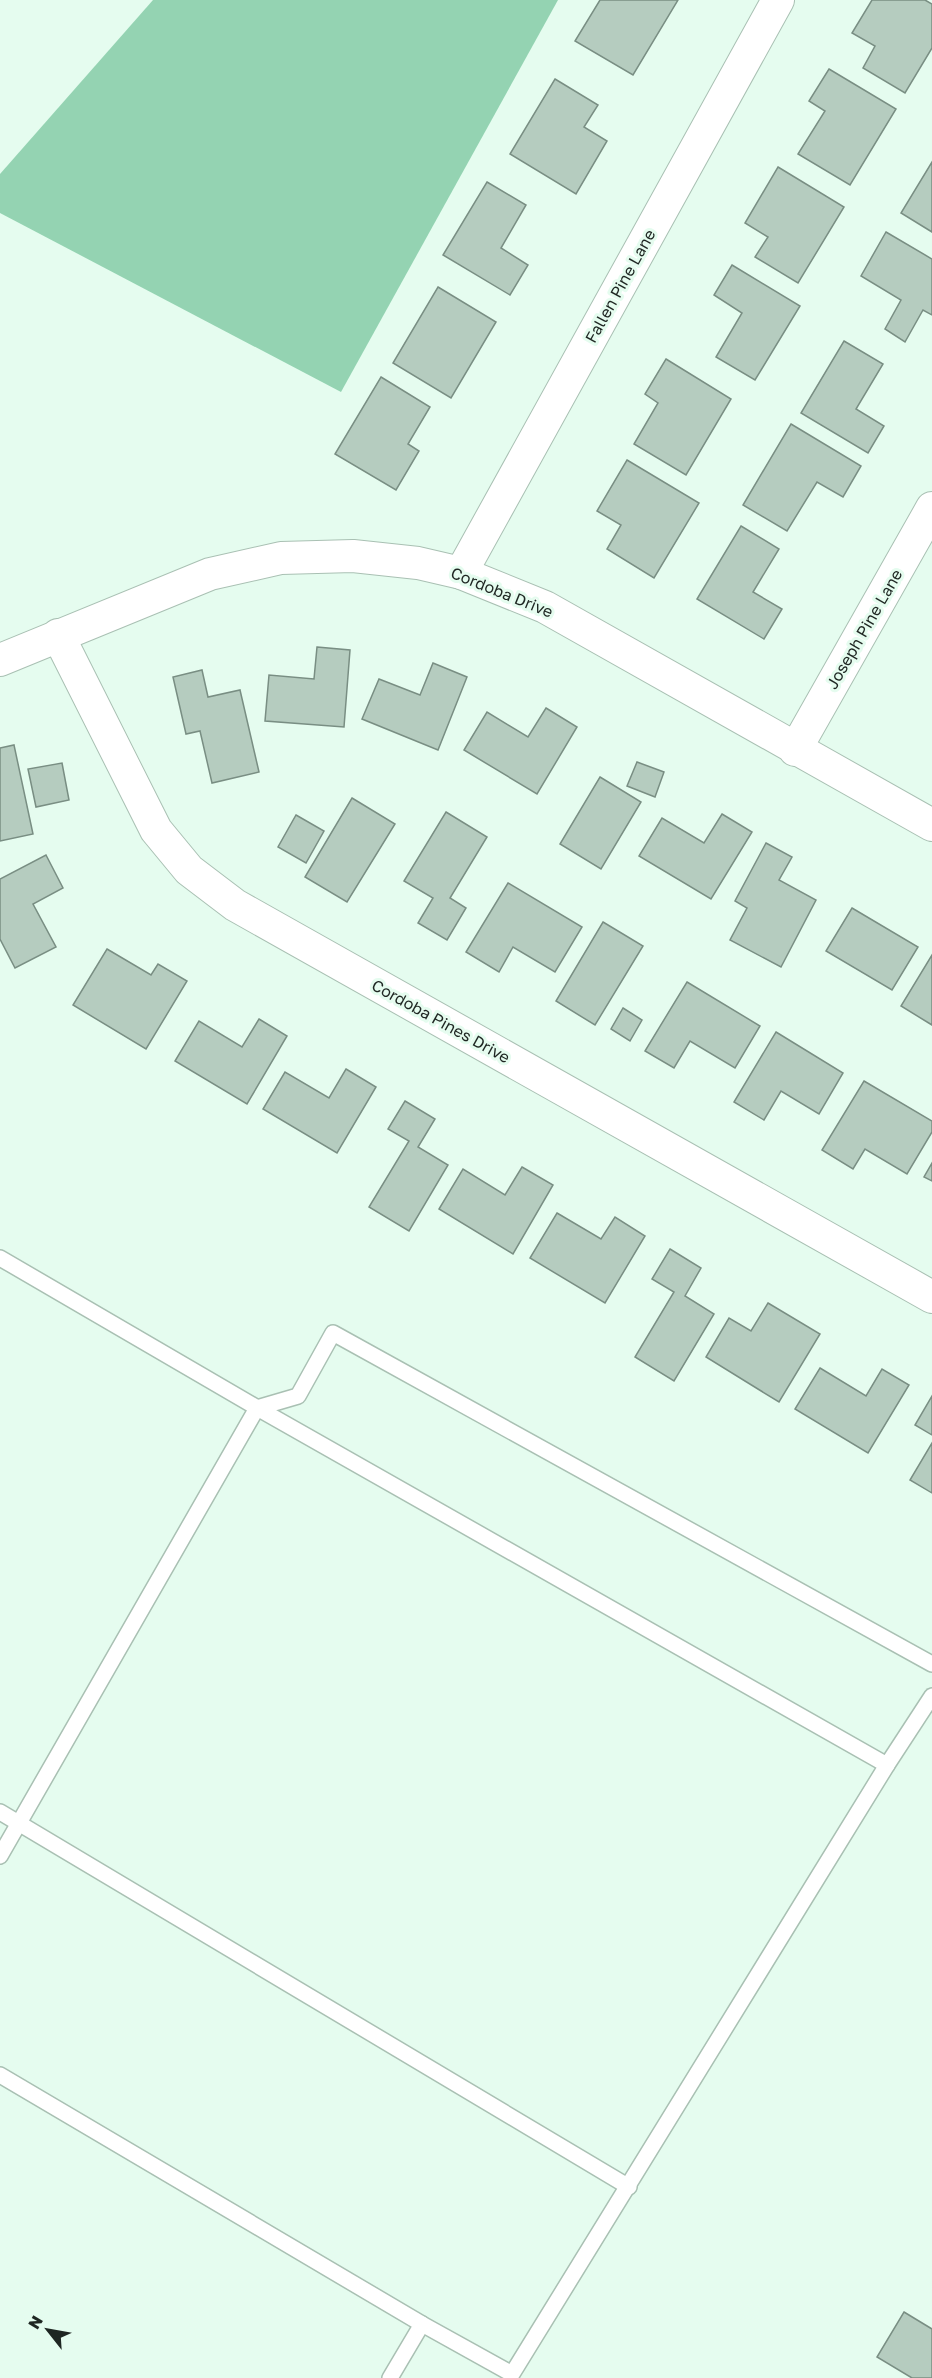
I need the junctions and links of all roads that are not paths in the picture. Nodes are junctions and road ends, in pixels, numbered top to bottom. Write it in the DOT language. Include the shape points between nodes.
graph roads {
  1 [pos="778,0"];
  2 [pos="932,508"];
  3 [pos="461,573"];
  4 [pos="58,635"];
  5 [pos="0,660"];
  6 [pos="795,750"];
  7 [pos="932,825"];
  8 [pos="0,1258"];
  9 [pos="932,1297"];
  10 [pos="257,1408"];
  11 [pos="932,1664"];
  12 [pos="932,1696"];
  13 [pos="887,1765"];
  14 [pos="0,1812"];
  15 [pos="19,1824"];
  16 [pos="0,1856"];
  17 [pos="0,2075"];
  18 [pos="629,2187"];
  19 [pos="422,2324"];
  20 [pos="390,2378"];
  1 -- 3 [label="street, Fallen Pine Lane"];
  2 -- 6 [label="street, Joseph Pine Lane"];
  3 -- 4 [label="street, Cordoba Drive" via="418,563 353,556 281,558 210,574"];
  3 -- 6 [label="street, Cordoba Drive" via="545,607"];
  4 -- 5 [label="street, Cordoba Drive"];
  4 -- 9 [label="street, Cordoba Pines Drive" via="156,830 189,870 235,905"];
  6 -- 7 [label="street, Cordoba Drive"];
  8 -- 10 [label="lane"];
  10 -- 11 [label="lane" via="298,1396 333,1333"];
  10 -- 13 [label="lane"];
  10 -- 15 [label="lane"];
  12 -- 13 [label="lane"];
  13 -- 18 [label="lane"];
  14 -- 15 [label="lane"];
  15 -- 16 [label="lane"];
  15 -- 18 [label="lane"];
  17 -- 19 [label="lane"];
  18 -- 19 [label="lane" via="512,2374"];
  19 -- 20 [label="lane"];
}
